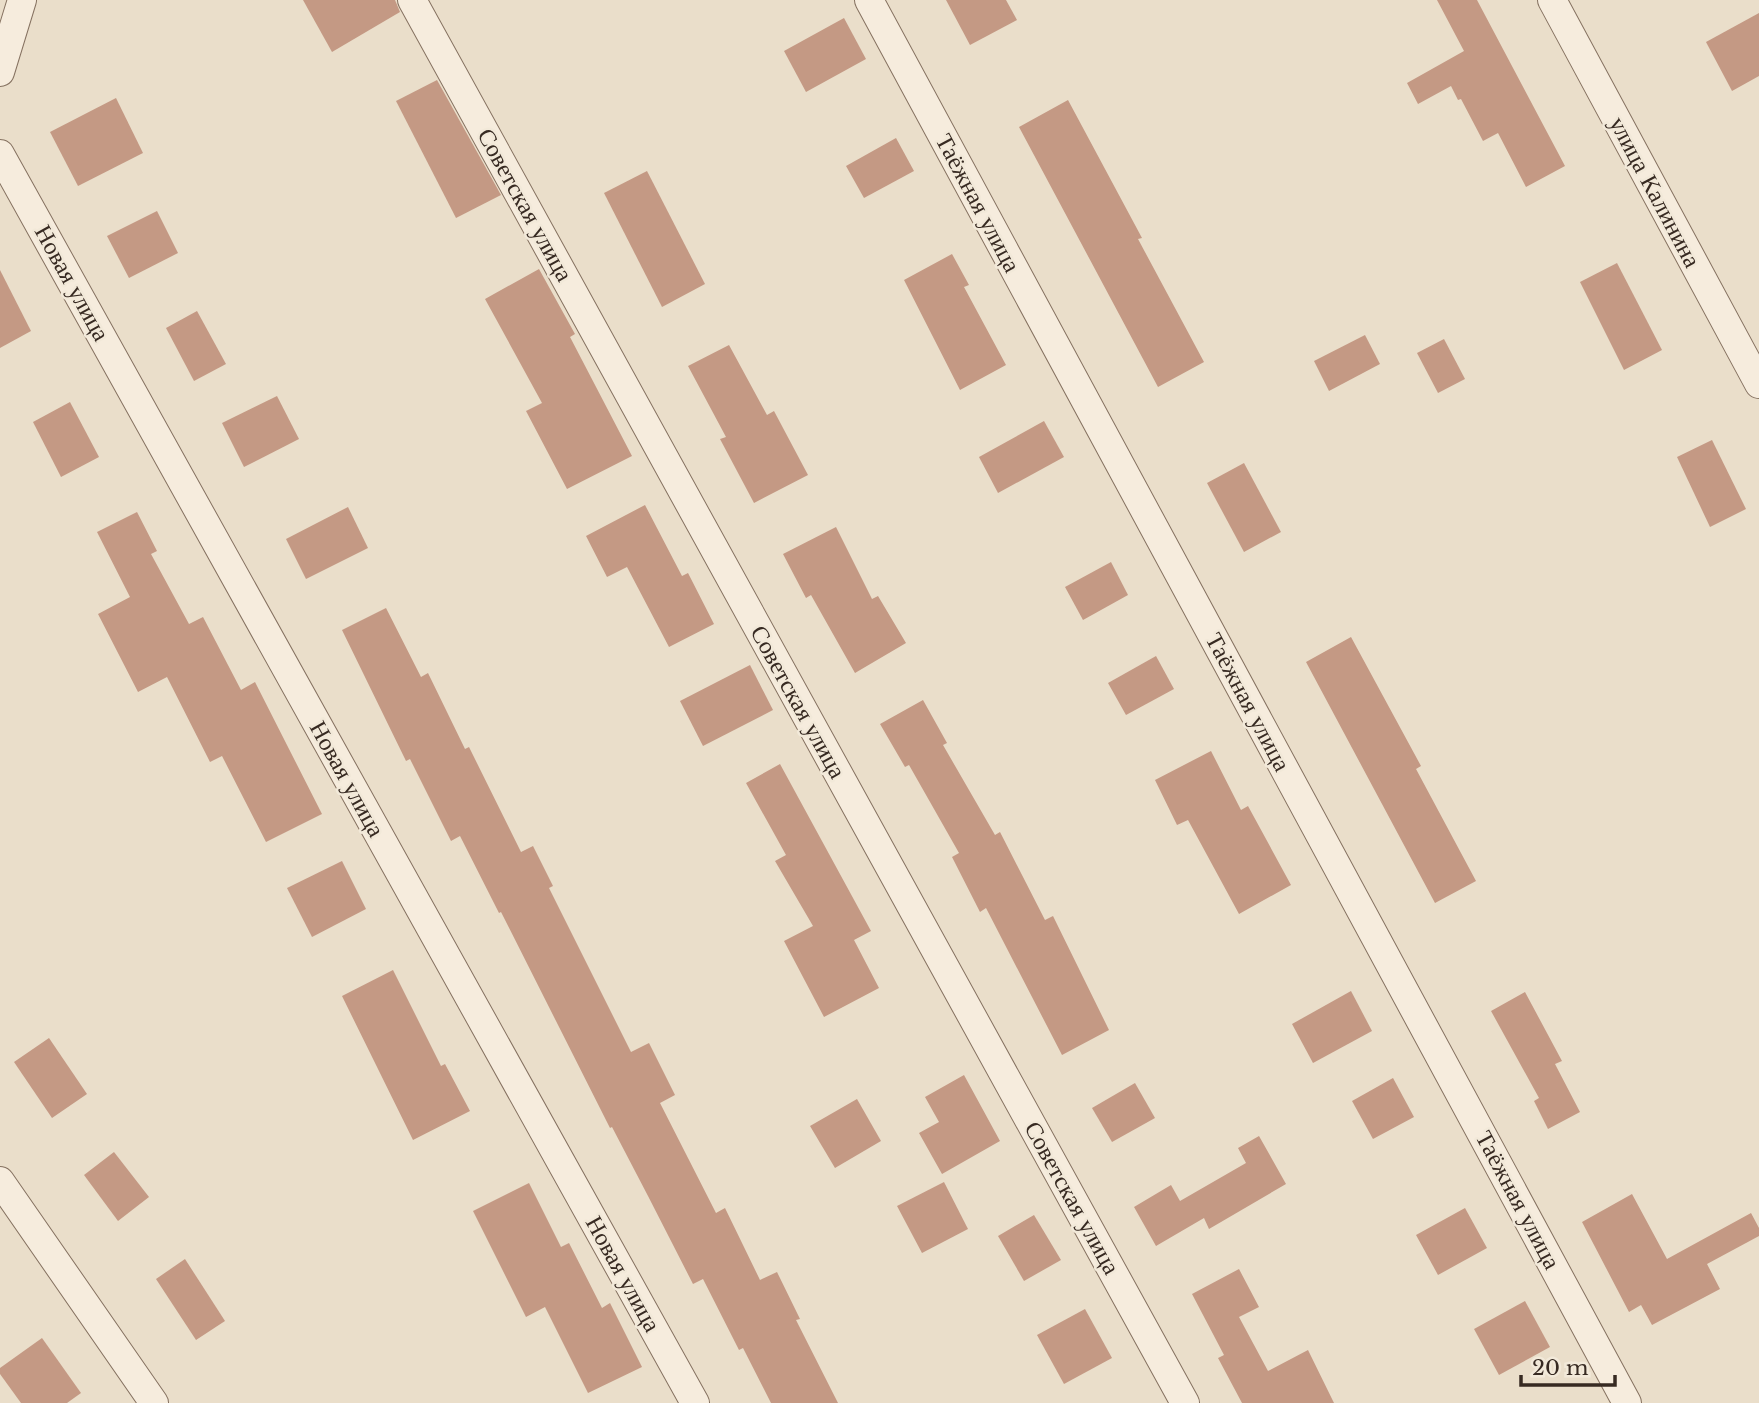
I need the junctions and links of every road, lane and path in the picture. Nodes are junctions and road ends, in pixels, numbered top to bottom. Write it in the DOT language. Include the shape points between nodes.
graph roads {
  1 [pos="22,0"];
  2 [pos="412,0"];
  3 [pos="869,0"];
  4 [pos="1552,0"];
  5 [pos="0,72"];
  6 [pos="0,154"];
  7 [pos="1759,384"];
  8 [pos="0,1181"];
  9 [pos="154,1403"];
  10 [pos="695,1403"];
  11 [pos="1185,1403"];
  12 [pos="1627,1403"];
  1 -- 5 [label="street"];
  2 -- 11 [label="street, Советская улица"];
  3 -- 12 [label="street, Таёжная улица"];
  4 -- 7 [label="street, улица Калинина"];
  6 -- 10 [label="street, Новая улица"];
  8 -- 9 [label="street"];
}
